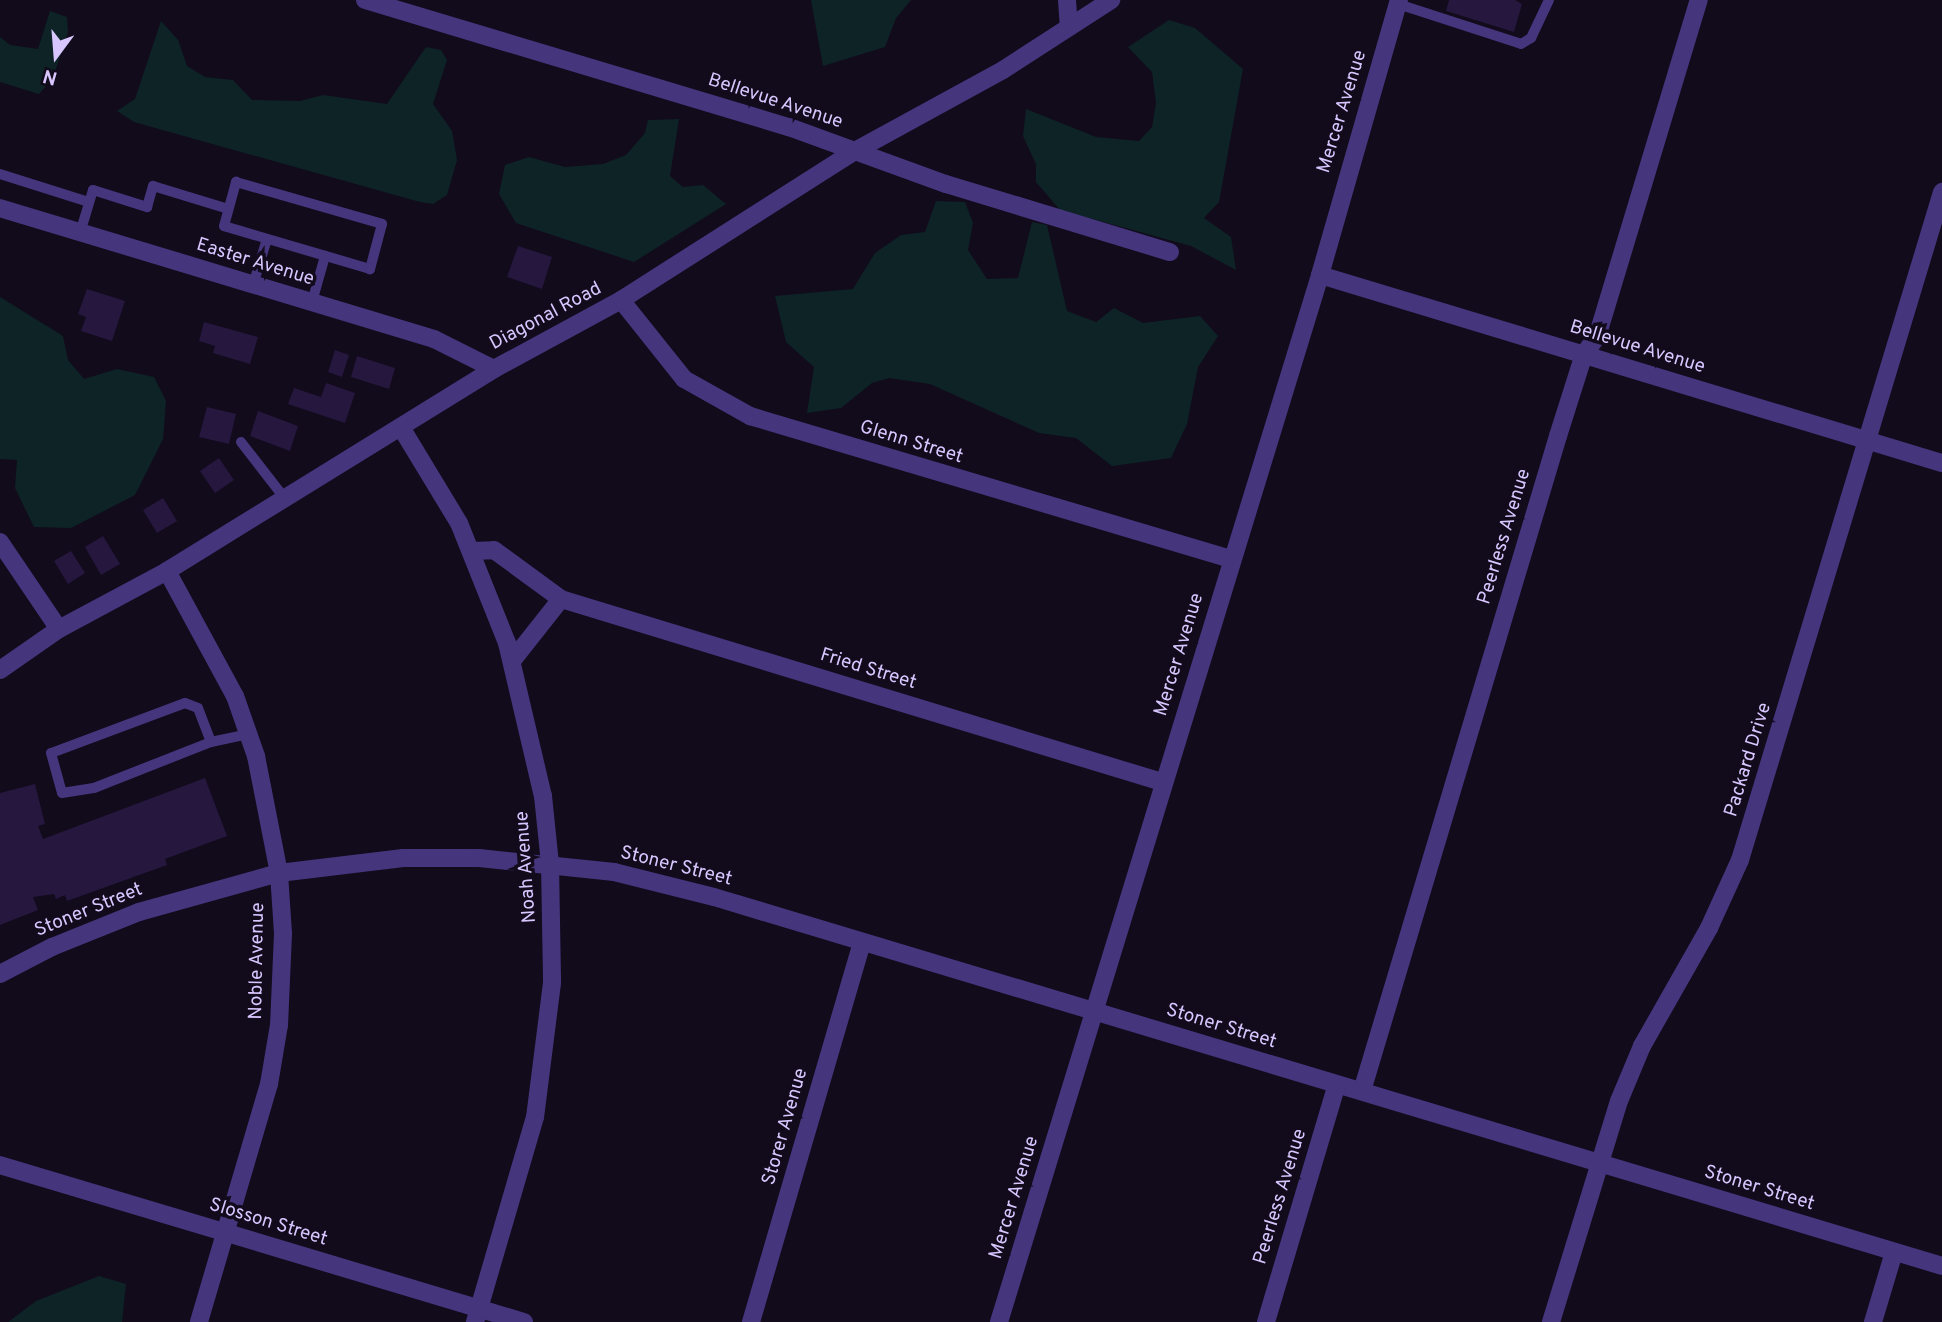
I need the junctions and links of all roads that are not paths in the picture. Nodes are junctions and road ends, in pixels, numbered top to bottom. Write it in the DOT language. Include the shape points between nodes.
graph roads {
  1 [pos="365,0"];
  2 [pos="1067,0"];
  3 [pos="1111,0"];
  4 [pos="1549,0"];
  5 [pos="1699,0"];
  6 [pos="1398,2"];
  7 [pos="1069,27"];
  8 [pos="855,151"];
  9 [pos="0,174"];
  10 [pos="1942,192"];
  11 [pos="89,202"];
  12 [pos="0,208"];
  13 [pos="228,209"];
  14 [pos="80,233"];
  15 [pos="267,239"];
  16 [pos="1170,252"];
  17 [pos="326,256"];
  18 [pos="1320,275"];
  19 [pos="253,285"];
  20 [pos="621,300"];
  21 [pos="312,302"];
  22 [pos="1584,354"];
  23 [pos="494,369"];
  24 [pos="402,429"];
  25 [pos="1866,441"];
  26 [pos="241,442"];
  27 [pos="1942,463"];
  28 [pos="286,500"];
  29 [pos="0,542"];
  30 [pos="471,551"];
  31 [pos="1231,559"];
  32 [pos="167,572"];
  33 [pos="561,599"];
  34 [pos="59,629"];
  35 [pos="512,661"];
  36 [pos="0,670"];
  37 [pos="248,733"];
  38 [pos="211,742"];
  39 [pos="1162,782"];
  40 [pos="550,864"];
  41 [pos="279,873"];
  42 [pos="862,943"];
  43 [pos="0,974"];
  44 [pos="1093,1011"];
  45 [pos="1337,1084"];
  46 [pos="1362,1091"];
  47 [pos="1600,1162"];
  48 [pos="0,1165"];
  49 [pos="226,1232"];
  50 [pos="1894,1252"];
  51 [pos="1942,1266"];
  52 [pos="477,1315"];
  53 [pos="200,1322"];
  54 [pos="524,1322"];
  55 [pos="751,1322"];
  56 [pos="999,1322"];
  57 [pos="1266,1322"];
  58 [pos="1551,1322"];
  59 [pos="1873,1322"];
  1 -- 8 [label="street, Bellevue Avenue"];
  2 -- 7 [label="street"];
  3 -- 7 [label="street, Diagonal Road"];
  4 -- 6 [label="lane" via="1531,38 1521,44"];
  5 -- 22 [label="street, Peerless Avenue" via="1597,337"];
  6 -- 18 [label="street, Mercer Avenue"];
  7 -- 8 [label="street, Diagonal Road" via="1003,70"];
  8 -- 16 [label="street, Bellevue Avenue" via="946,184"];
  8 -- 20 [label="street, Diagonal Road"];
  9 -- 11 [label="lane"];
  10 -- 25 [label="street, Packard Drive"];
  11 -- 13 [label="lane" via="93,190 147,207 153,187"];
  11 -- 14 [label="lane"];
  12 -- 14 [label="street, Easter Avenue"];
  13 -- 15 [label="lane" via="224,226"];
  13 -- 17 [label="lane" via="236,182 382,224 370,269"];
  14 -- 19 [label="street, Easter Avenue"];
  15 -- 17 [label="lane"];
  15 -- 19 [label="lane"];
  17 -- 21 [label="lane"];
  18 -- 22 [label="street, Bellevue Avenue"];
  18 -- 31 [label="street, Mercer Avenue"];
  19 -- 21 [label="street, Easter Avenue"];
  20 -- 23 [label="street, Diagonal Road"];
  20 -- 31 [label="street, Glenn Street" via="684,379 731,408"];
  21 -- 23 [label="street, Easter Avenue" via="433,339"];
  22 -- 25 [label="street, Bellevue Avenue"];
  22 -- 46 [label="street, Peerless Avenue"];
  23 -- 24 [label="street, Diagonal Road"];
  24 -- 28 [label="street, Diagonal Road"];
  24 -- 30 [label="street, Noah Avenue"];
  25 -- 27 [label="street, Bellevue Avenue"];
  25 -- 47 [label="street, Packard Drive" via="1740,860 1709,928 1642,1046"];
  26 -- 28 [label="lane"];
  28 -- 32 [label="street, Diagonal Road"];
  29 -- 34 [label="street"];
  30 -- 33 [label="street, Fried Street" via="494,550"];
  30 -- 35 [label="street, Noah Avenue"];
  31 -- 39 [label="street, Mercer Avenue"];
  32 -- 34 [label="street, Diagonal Road"];
  32 -- 37 [label="street, Noble Avenue" via="234,696"];
  33 -- 35 [label="street"];
  33 -- 39 [label="street, Fried Street"];
  34 -- 36 [label="street, Diagonal Road"];
  35 -- 40 [label="street, Noah Avenue" via="543,796"];
  37 -- 38 [label="lane"];
  37 -- 41 [label="street, Noble Avenue" via="268,806"];
  38 -- 38 [label="lane" via="198,708 185,703 51,753 62,793 93,788"];
  39 -- 44 [label="street, Mercer Avenue"];
  40 -- 41 [label="street, Stoner Street" via="403,858"];
  40 -- 42 [label="street, Stoner Street" via="643,877"];
  40 -- 52 [label="street, Noah Avenue" via="552,983 539,1093 521,1174"];
  41 -- 43 [label="street, Stoner Street" via="139,912"];
  41 -- 49 [label="street, Noble Avenue" via="284,934 279,1025 258,1127"];
  42 -- 44 [label="street, Stoner Street"];
  42 -- 55 [label="street, Storer Avenue"];
  44 -- 45 [label="street, Stoner Street"];
  44 -- 56 [label="street, Mercer Avenue"];
  45 -- 46 [label="street, Stoner Street"];
  45 -- 57 [label="street, Peerless Avenue"];
  46 -- 47 [label="street, Stoner Street"];
  47 -- 50 [label="street, Stoner Street"];
  47 -- 58 [label="street, Packard Drive"];
  48 -- 49 [label="street, Slosson Street"];
  49 -- 52 [label="street, Slosson Street"];
  49 -- 53 [label="street, Noble Avenue"];
  50 -- 51 [label="street, Stoner Street"];
  50 -- 59 [label="street"];
  52 -- 54 [label="street, Slosson Street"];
}
